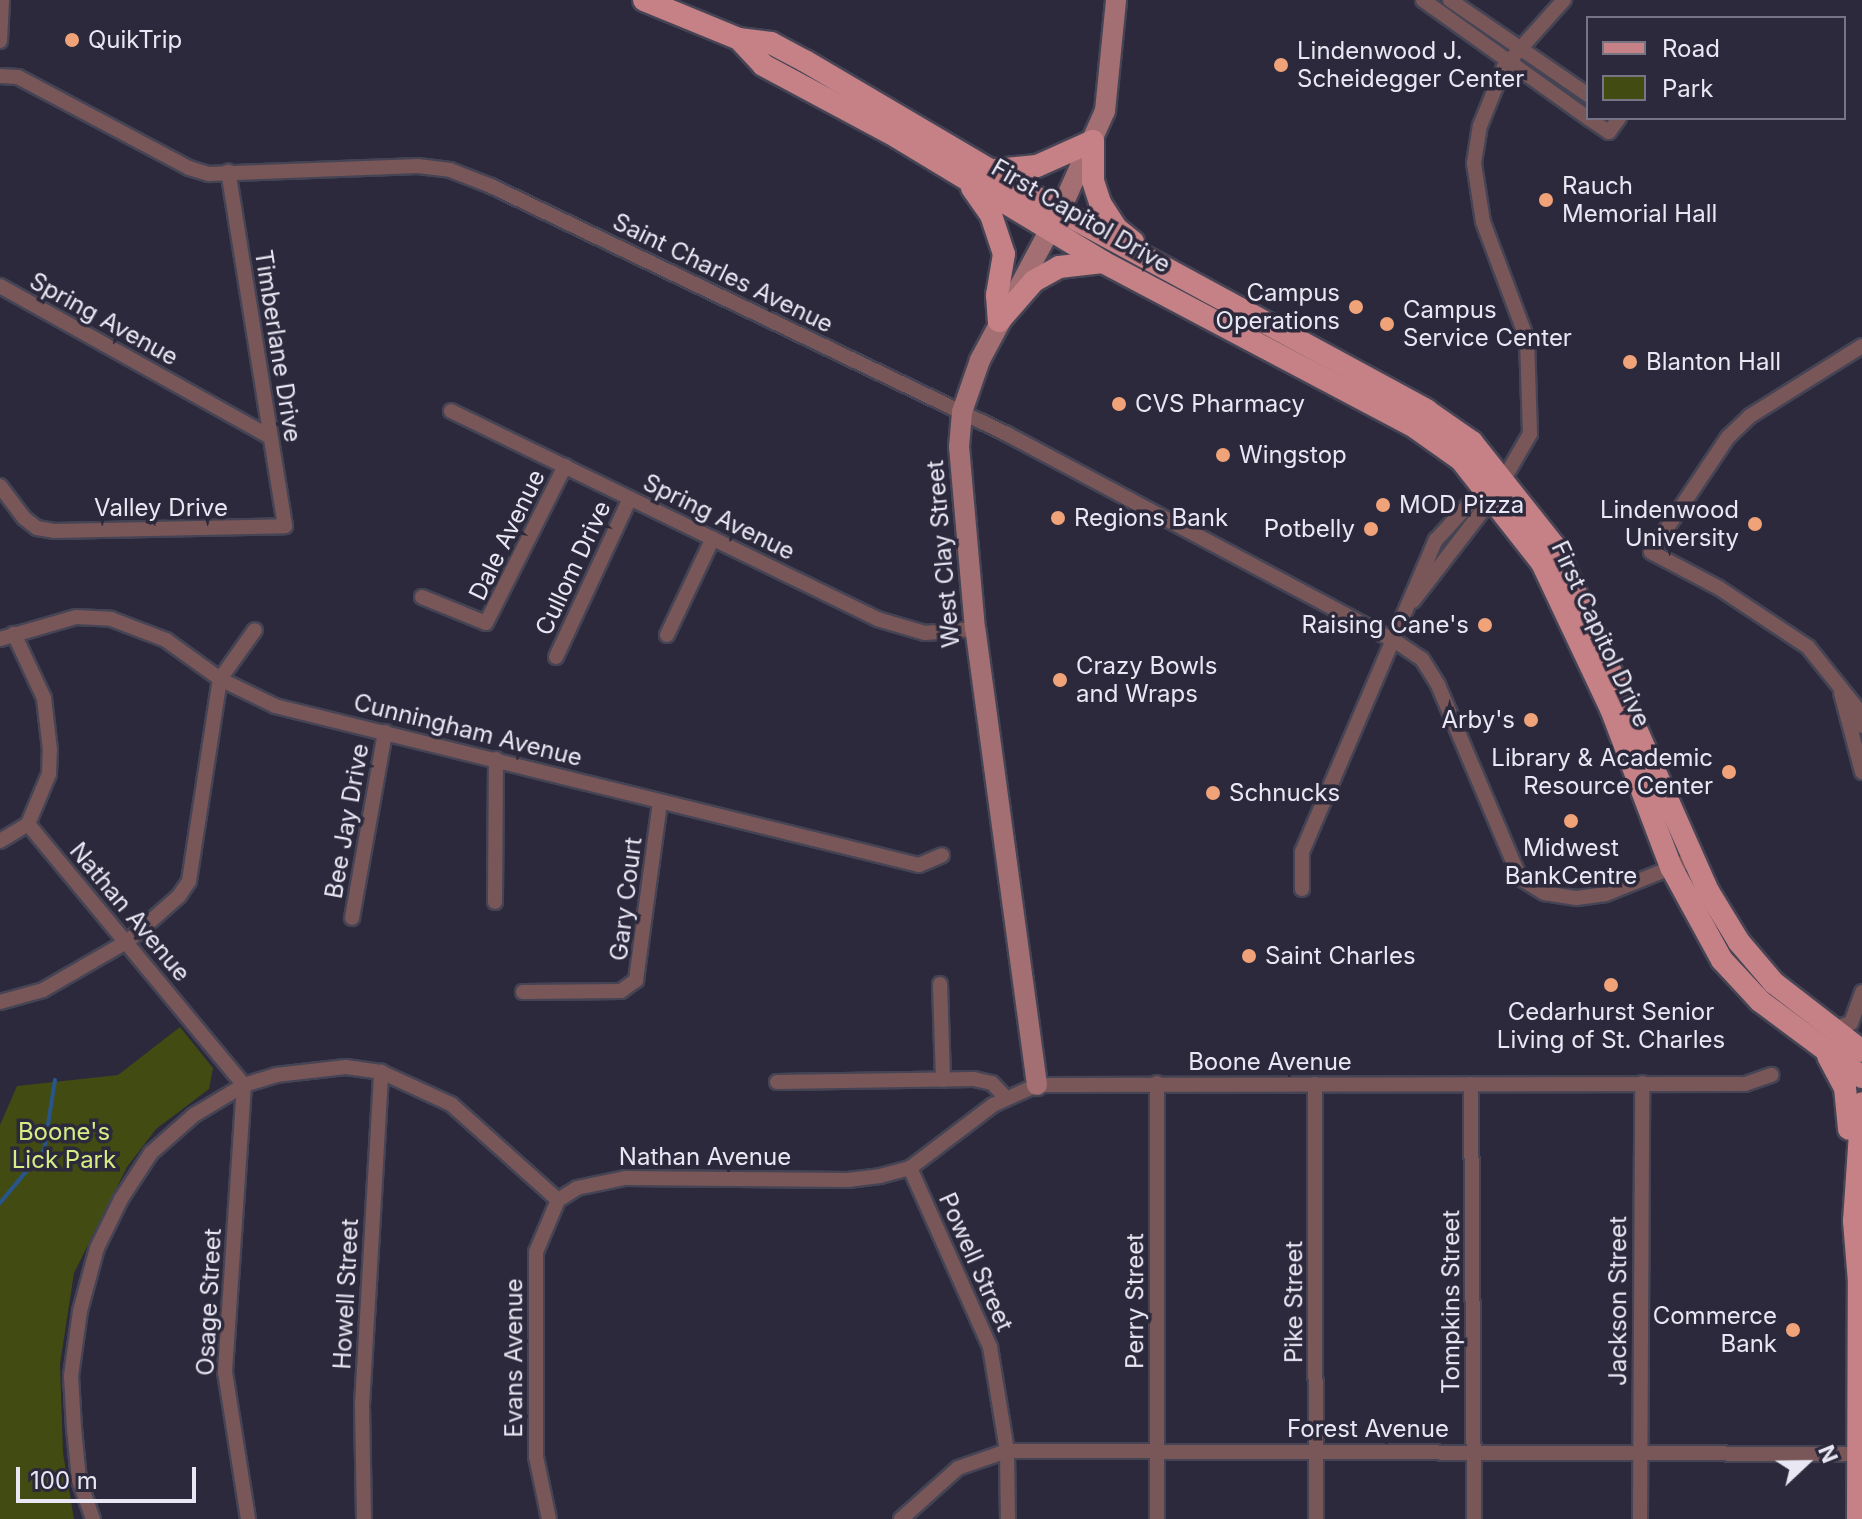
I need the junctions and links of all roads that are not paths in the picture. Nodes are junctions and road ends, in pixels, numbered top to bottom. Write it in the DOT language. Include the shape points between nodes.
graph roads {
  1 [pos="2,0"];
  2 [pos="644,0"];
  3 [pos="1116,0"];
  4 [pos="1423,0"];
  5 [pos="1450,0"];
  6 [pos="1564,0"];
  7 [pos="739,39"];
  8 [pos="0,41"];
  9 [pos="1520,47"];
  10 [pos="1509,61"];
  11 [pos="0,76"];
  12 [pos="1586,94"];
  13 [pos="1586,117"];
  14 [pos="1591,120"];
  15 [pos="1618,120"];
  16 [pos="1093,141"];
  17 [pos="995,170"];
  18 [pos="228,172"];
  19 [pos="959,174"];
  20 [pos="1055,221"];
  21 [pos="1103,262"];
  22 [pos="1171,272"];
  23 [pos="0,286"];
  24 [pos="999,321"];
  25 [pos="1862,346"];
  26 [pos="451,411"];
  27 [pos="962,412"];
  28 [pos="270,437"];
  29 [pos="565,466"];
  30 [pos="1494,485"];
  31 [pos="0,486"];
  32 [pos="630,498"];
  33 [pos="285,526"];
  34 [pos="713,538"];
  35 [pos="422,597"];
  36 [pos="975,629"];
  37 [pos="255,630"];
  38 [pos="667,635"];
  39 [pos="7,636"];
  40 [pos="1395,641"];
  41 [pos="556,657"];
  42 [pos="220,679"];
  43 [pos="1841,689"];
  44 [pos="1862,726"];
  45 [pos="385,732"];
  46 [pos="496,759"];
  47 [pos="1862,772"];
  48 [pos="660,802"];
  49 [pos="28,824"];
  50 [pos="0,841"];
  51 [pos="942,855"];
  52 [pos="1695,858"];
  53 [pos="1671,867"];
  54 [pos="1302,889"];
  55 [pos="495,902"];
  56 [pos="352,918"];
  57 [pos="128,941"];
  58 [pos="940,984"];
  59 [pos="523,992"];
  60 [pos="1862,992"];
  61 [pos="0,1002"];
  62 [pos="1828,1038"];
  63 [pos="1862,1051"];
  64 [pos="381,1072"];
  65 [pos="1771,1075"];
  66 [pos="1862,1077"];
  67 [pos="943,1080"];
  68 [pos="777,1082"];
  69 [pos="1157,1083"];
  70 [pos="1642,1083"];
  71 [pos="1315,1084"];
  72 [pos="1471,1084"];
  73 [pos="244,1085"];
  74 [pos="1037,1085"];
  75 [pos="1005,1097"];
  76 [pos="1862,1103"];
  77 [pos="910,1168"];
  78 [pos="558,1200"];
  79 [pos="1858,1226"];
  80 [pos="1007,1451"];
  81 [pos="1157,1451"];
  82 [pos="1474,1451"];
  83 [pos="1640,1451"];
  84 [pos="1316,1452"];
  85 [pos="1858,1454"];
  86 [pos="86,1499"];
  87 [pos="87,1519"];
  88 [pos="93,1519"];
  89 [pos="248,1519"];
  90 [pos="364,1519"];
  91 [pos="549,1519"];
  92 [pos="901,1519"];
  93 [pos="1008,1519"];
  94 [pos="1157,1519"];
  95 [pos="1316,1519"];
  96 [pos="1474,1519"];
  97 [pos="1640,1519"];
  98 [pos="1858,1519"];
  1 -- 8 [label="street"];
  2 -- 7 [label="main road, First Capitol Drive"];
  3 -- 16 [label="street, West Clay Street" via="1113,67"];
  4 -- 10 [label="street"];
  5 -- 9 [label="street"];
  6 -- 9 [label="street"];
  7 -- 17 [label="main road, First Capitol Drive" via="771,43"];
  7 -- 19 [label="main road, First Capitol Drive" via="763,65"];
  9 -- 10 [label="street"];
  9 -- 12 [label="street"];
  10 -- 13 [label="street"];
  10 -- 30 [label="street" via="1491,92 1474,163 1483,222 1527,339 1530,434"];
  11 -- 18 [label="street, Saint Charles Avenue" via="18,77 189,168"];
  14 -- 15 [label="street" via="1609,132"];
  16 -- 17 [label="main road" via="1037,166"];
  16 -- 20 [label="street, West Clay Street"];
  16 -- 22 [label="main road" via="1093,181 1100,203 1116,228"];
  17 -- 20 [label="main road, First Capitol Drive"];
  18 -- 27 [label="street, Saint Charles Avenue" via="418,166 450,170"];
  18 -- 28 [label="street, Timberlane Drive"];
  19 -- 20 [label="main road, First Capitol Drive"];
  19 -- 24 [label="main road" via="999,233 1004,254"];
  20 -- 21 [label="main road, First Capitol Drive"];
  20 -- 22 [label="main road, First Capitol Drive"];
  20 -- 24 [label="street, West Clay Street"];
  21 -- 24 [label="main road" via="1059,267 1034,281"];
  21 -- 30 [label="main road, First Capitol Drive" via="1416,428"];
  22 -- 30 [label="main road, First Capitol Drive" via="1426,410 1472,442"];
  23 -- 28 [label="street, Spring Avenue"];
  24 -- 27 [label="street, West Clay Street"];
  25 -- 43 [label="street" via="1739,426 1704,466 1651,552 1719,588 1808,647"];
  26 -- 29 [label="street, Spring Avenue"];
  27 -- 36 [label="street, West Clay Street" via="959,493"];
  27 -- 40 [label="street, Saint Charles Avenue"];
  28 -- 33 [label="street, Timberlane Drive"];
  29 -- 32 [label="street, Spring Avenue"];
  29 -- 35 [label="street, Dale Avenue" via="486,623"];
  30 -- 40 [label="street" via="1413,601"];
  30 -- 52 [label="main road, First Capitol Drive" via="1556,548"];
  30 -- 53 [label="main road, First Capitol Drive" via="1569,616"];
  31 -- 33 [label="street, Valley Drive" via="37,528"];
  32 -- 34 [label="street, Spring Avenue"];
  32 -- 41 [label="street, Cullom Drive"];
  34 -- 36 [label="street, Spring Avenue" via="898,628 925,633"];
  34 -- 38 [label="street"];
  36 -- 74 [label="street, West Clay Street"];
  37 -- 42 [label="street"];
  39 -- 42 [label="street, Cunningham Avenue" via="76,617 111,619 166,640"];
  39 -- 49 [label="street" via="44,698 50,724 49,774"];
  40 -- 53 [label="street" via="1422,659 1438,685 1520,878 1544,893 1577,898 1606,894"];
  40 -- 54 [label="street" via="1302,852"];
  42 -- 45 [label="street, Cunningham Avenue" via="275,706"];
  42 -- 57 [label="street" via="189,881"];
  43 -- 44 [label="street"];
  43 -- 47 [label="street"];
  45 -- 46 [label="street, Cunningham Avenue"];
  45 -- 56 [label="street, Bee Jay Drive"];
  46 -- 48 [label="street, Cunningham Avenue"];
  46 -- 55 [label="street"];
  48 -- 51 [label="street, Cunningham Avenue" via="919,865"];
  48 -- 59 [label="street, Gary Court" via="636,980 621,991"];
  49 -- 50 [label="street"];
  49 -- 57 [label="street, Nathan Avenue"];
  52 -- 53 [label="street"];
  52 -- 62 [label="main road, First Capitol Drive" via="1708,891 1758,967"];
  53 -- 62 [label="main road, First Capitol Drive" via="1689,906 1742,984"];
  57 -- 61 [label="street" via="43,990"];
  57 -- 73 [label="street, Nathan Avenue"];
  58 -- 67 [label="street"];
  60 -- 62 [label="street" via="1851,1023"];
  62 -- 63 [label="main road, First Capitol Drive"];
  62 -- 66 [label="main road, First Capitol Drive"];
  62 -- 79 [label="main road" via="1848,1104 1848,1198"];
  64 -- 73 [label="street" via="311,1069"];
  64 -- 78 [label="street" via="451,1104"];
  64 -- 90 [label="street, Howell Street" via="362,1405"];
  65 -- 70 [label="street, Boone Avenue" via="1745,1084"];
  67 -- 68 [label="street"];
  67 -- 75 [label="street" via="984,1080"];
  69 -- 71 [label="street, Boone Avenue"];
  69 -- 74 [label="street, Boone Avenue"];
  69 -- 81 [label="street, Perry Street"];
  70 -- 72 [label="street, Boone Avenue"];
  70 -- 83 [label="street, Jackson Street"];
  71 -- 72 [label="street, Boone Avenue"];
  71 -- 84 [label="street, Pike Street"];
  72 -- 82 [label="street, Tompkins Street"];
  73 -- 86 [label="street" via="194,1115 151,1153 97,1248 71,1376"];
  73 -- 89 [label="street, Osage Street" via="225,1372"];
  74 -- 75 [label="street, Boone Avenue"];
  75 -- 77 [label="street, Nathan Avenue"];
  76 -- 79 [label="main road"];
  77 -- 78 [label="street, Nathan Avenue" via="848,1180 625,1178 596,1181"];
  77 -- 80 [label="street, Powell Street" via="990,1347"];
  78 -- 91 [label="street, Evans Avenue" via="536,1252 536,1457"];
  79 -- 85 [label="main road"];
  80 -- 81 [label="street, Forest Avenue"];
  80 -- 92 [label="street, Forest Avenue" via="958,1468"];
  80 -- 93 [label="street, Powell Street"];
  81 -- 84 [label="street, Forest Avenue"];
  81 -- 94 [label="street, Perry Street"];
  82 -- 83 [label="street, Forest Avenue"];
  82 -- 84 [label="street, Forest Avenue"];
  82 -- 96 [label="street, Tompkins Street"];
  83 -- 85 [label="street, Forest Avenue"];
  83 -- 97 [label="street, Jackson Street"];
  84 -- 95 [label="street, Pike Street"];
  85 -- 98 [label="main road"];
  86 -- 87 [label="street"];
  86 -- 88 [label="street"];
}
